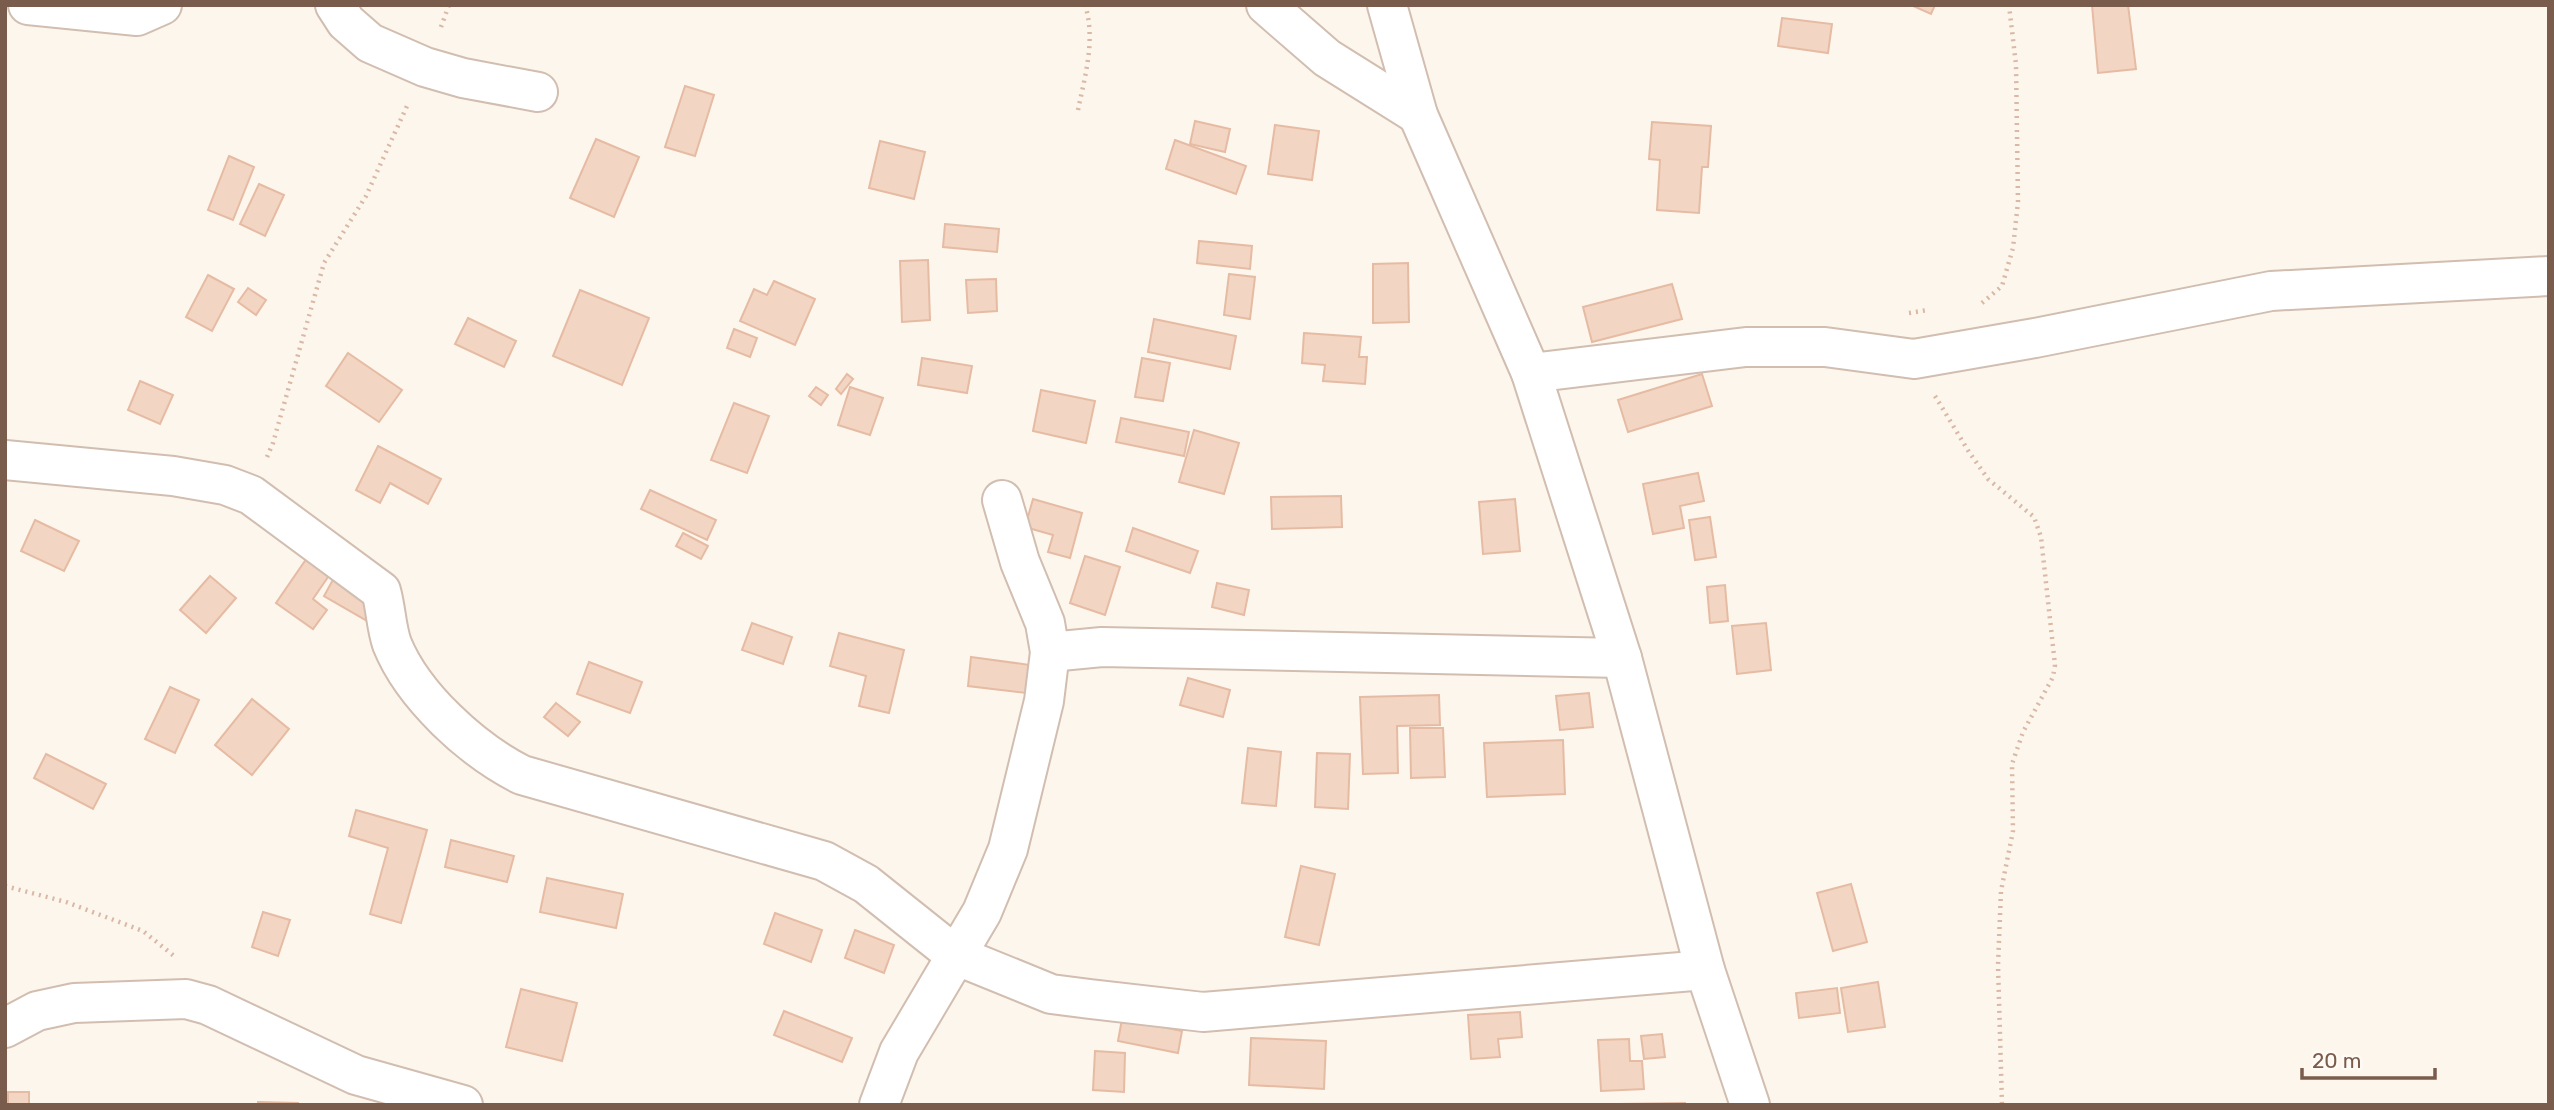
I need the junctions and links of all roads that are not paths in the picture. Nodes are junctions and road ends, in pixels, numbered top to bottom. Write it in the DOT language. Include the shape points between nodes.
graph roads {
  1 [pos="28,5"];
  2 [pos="162,5"];
  3 [pos="335,5"];
  4 [pos="1266,5"];
  5 [pos="1387,5"];
  6 [pos="538,92"];
  7 [pos="1418,115"];
  8 [pos="2549,276"];
  9 [pos="1531,373"];
  10 [pos="5,460"];
  11 [pos="1002,500"];
  12 [pos="1050,653"];
  13 [pos="1622,658"];
  14 [pos="955,956"];
  15 [pos="1705,970"];
  16 [pos="5,1028"];
  17 [pos="354,1090"];
  18 [pos="463,1105"];
  19 [pos="879,1105"];
  20 [pos="1750,1105"];
  1 -- 2 [label="street" via="137,16"];
  3 -- 6 [label="street" via="370,43 425,67"];
  4 -- 7 [label="street" via="1327,58"];
  5 -- 7 [label="street"];
  7 -- 9 [label="street"];
  8 -- 9 [label="street" via="2271,291 1914,359 1825,347 1746,347"];
  9 -- 13 [label="street"];
  10 -- 14 [label="street" via="173,476 225,485 251,495 381,591 390,640 409,679 498,763 522,775 824,861 866,884"];
  11 -- 12 [label="street" via="1045,623"];
  12 -- 13 [label="street" via="1102,647"];
  12 -- 14 [label="street" via="1044,701 1008,849 982,912"];
  13 -- 15 [label="street"];
  14 -- 15 [label="street" via="1051,994 1202,1012"];
  14 -- 19 [label="street" via="899,1052"];
  15 -- 20 [label="street"];
  16 -- 17 [label="street" via="37,1011 74,1003 186,999 208,1005"];
  17 -- 18 [label="street"];
}
